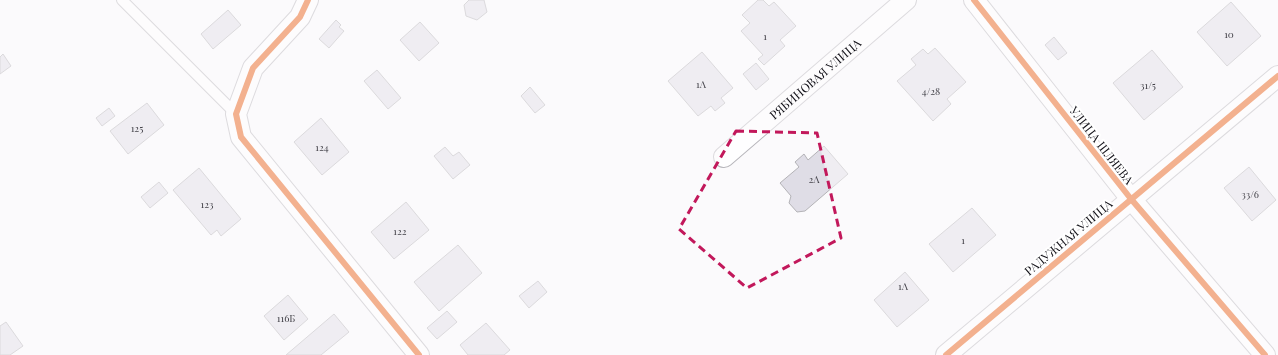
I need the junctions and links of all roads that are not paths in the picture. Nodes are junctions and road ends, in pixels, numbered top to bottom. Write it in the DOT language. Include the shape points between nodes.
graph roads {
  1 [pos="122,0"];
  2 [pos="308,0"];
  3 [pos="906,0"];
  4 [pos="974,0"];
  5 [pos="1278,76"];
  6 [pos="236,114"];
  7 [pos="724,157"];
  8 [pos="1131,199"];
  9 [pos="419,355"];
  10 [pos="946,355"];
  11 [pos="1265,355"];
  1 -- 6 [label="lane"];
  2 -- 6 [label="street" via="300,17 253,68"];
  3 -- 7 [label="street, РЯБИНОВАЯ УЛИЦА"];
  4 -- 8 [label="street, УЛИЦА ШЛЯЕВА"];
  5 -- 8 [label="street, РАДУЖНАЯ УЛИЦА"];
  6 -- 9 [label="street" via="241,137"];
  8 -- 10 [label="street, РАДУЖНАЯ УЛИЦА"];
  8 -- 11 [label="street, УЛИЦА ШЛЯЕВА"];
}
